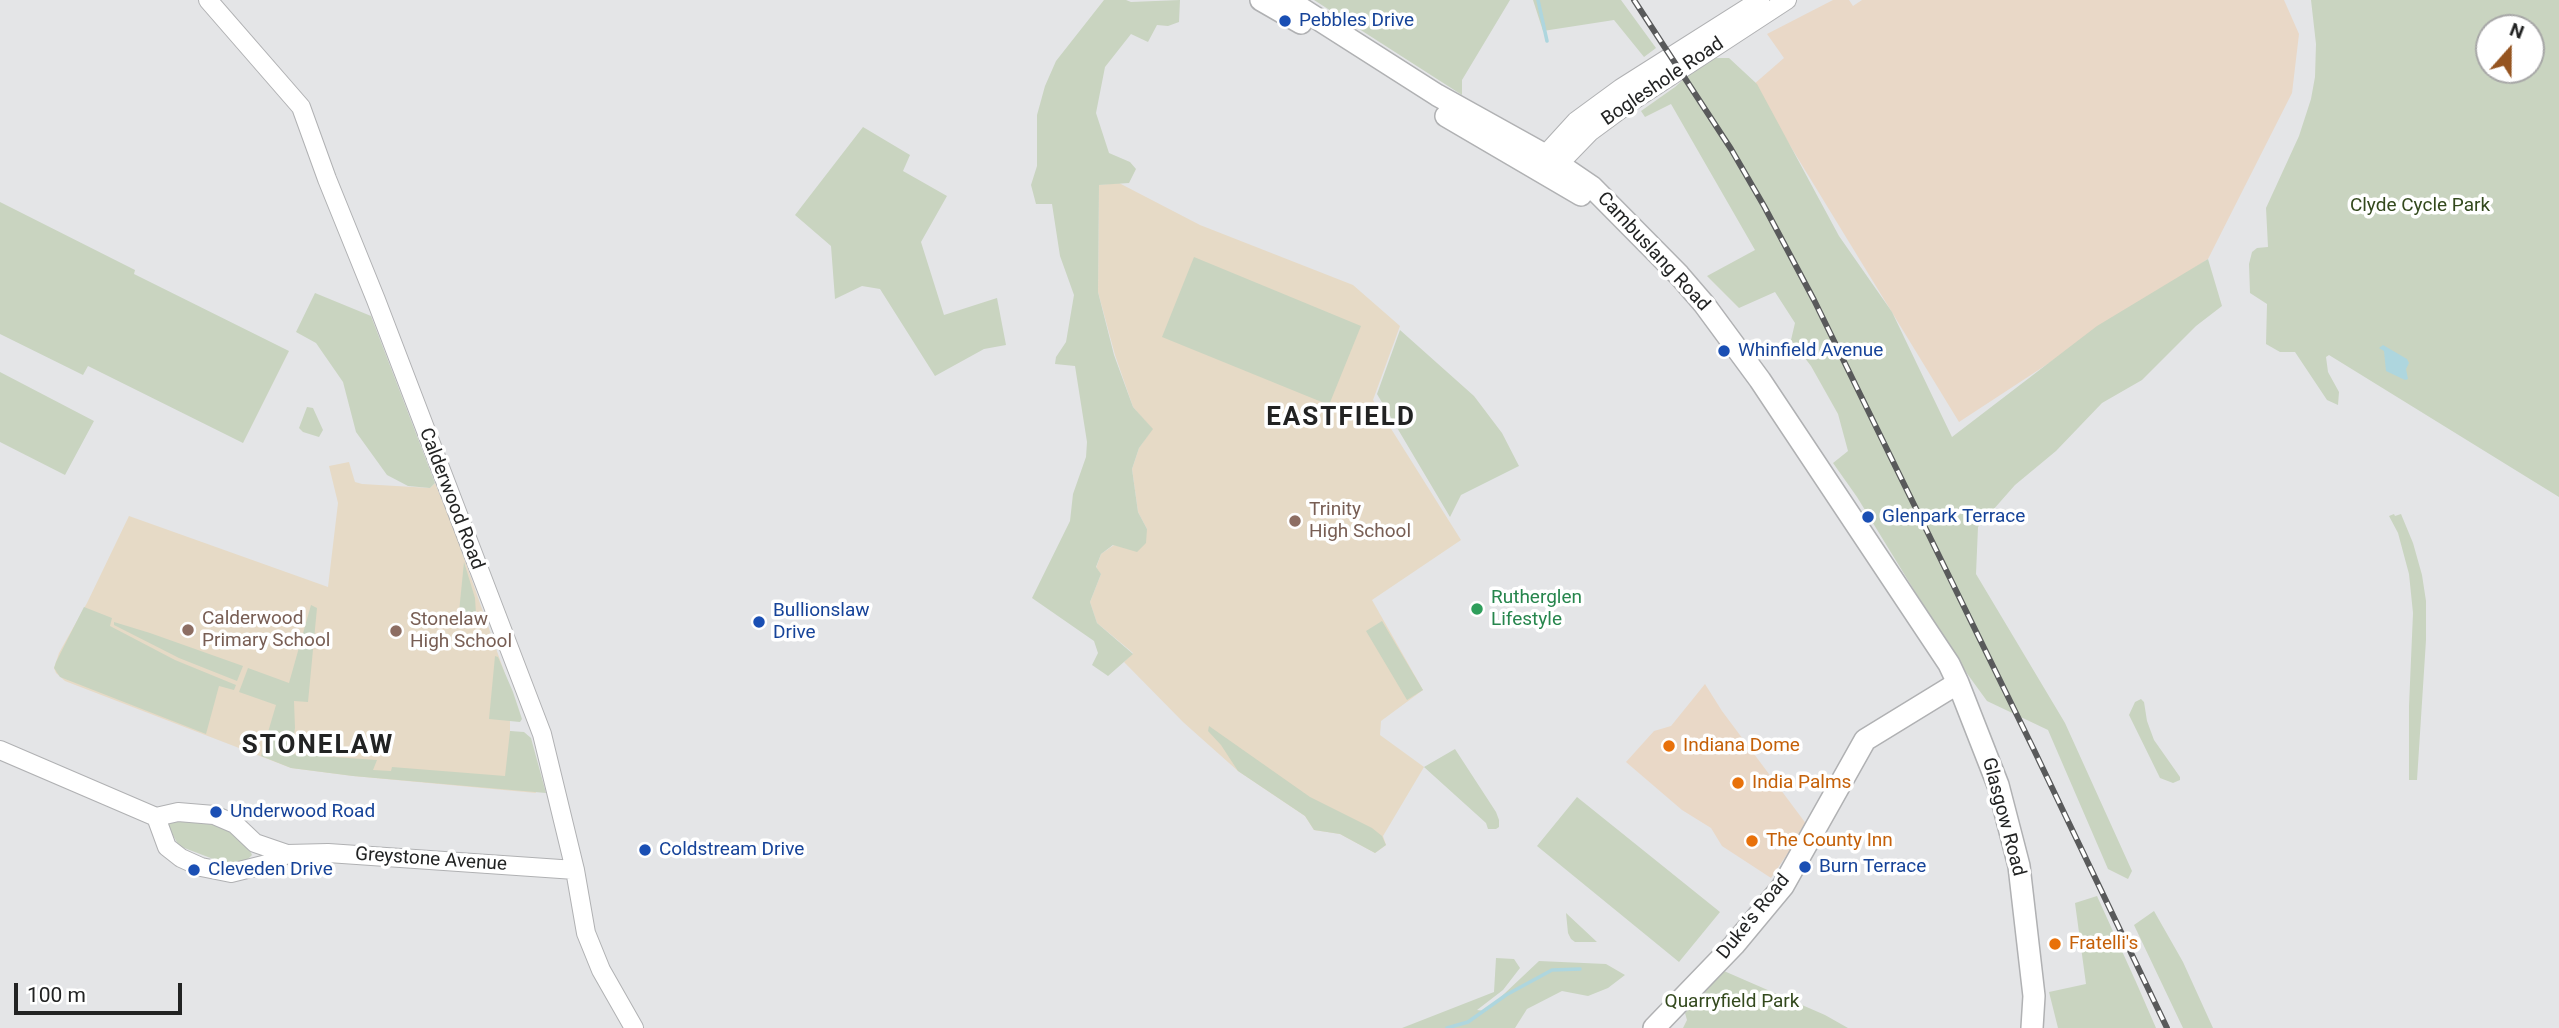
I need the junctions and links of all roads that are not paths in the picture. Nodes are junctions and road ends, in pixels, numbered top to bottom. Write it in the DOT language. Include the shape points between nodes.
graph roads {
  1 [pos="208,0"];
  2 [pos="1261,0"];
  3 [pos="1288,0"];
  4 [pos="1760,0"];
  5 [pos="1787,0"];
  6 [pos="1547,166"];
  7 [pos="1958,683"];
  8 [pos="0,750"];
  9 [pos="156,817"];
  10 [pos="287,854"];
  11 [pos="575,870"];
  12 [pos="2034,996"];
  13 [pos="634,1028"];
  14 [pos="1654,1028"];
  15 [pos="2032,1028"];
  16 [pos="2044,1028"];
  1 -- 11 [label="street, Calderwood Road" via="301,107 542,734"];
  2 -- 6 [label="main road" via="1471,132"];
  3 -- 6 [label="main road"];
  4 -- 6 [label="street, Bogleshole Road" via="1576,121"];
  5 -- 6 [label="street, Bogleshole Road" via="1632,101"];
  6 -- 7 [label="main road, Cambuslang Road" via="1631,225 1704,304 1760,380 1950,664"];
  7 -- 12 [label="main road, Glasgow Road" via="1998,785 2019,866"];
  7 -- 14 [label="main road, Duke's Road" via="1865,740 1783,886 1734,946"];
  8 -- 9 [label="street, Greystone Avenue"];
  9 -- 10 [label="street, Greystone Avenue" via="178,812 215,815 235,824 255,843"];
  9 -- 10 [label="street, Greystone Avenue" via="167,847 201,867 231,873"];
  10 -- 11 [label="street, Greystone Avenue"];
  11 -- 13 [label="street, Calderwood Road" via="586,933"];
  12 -- 15 [label="main road, Glasgow Road"];
  12 -- 16 [label="main road, Glasgow Road"];
}
